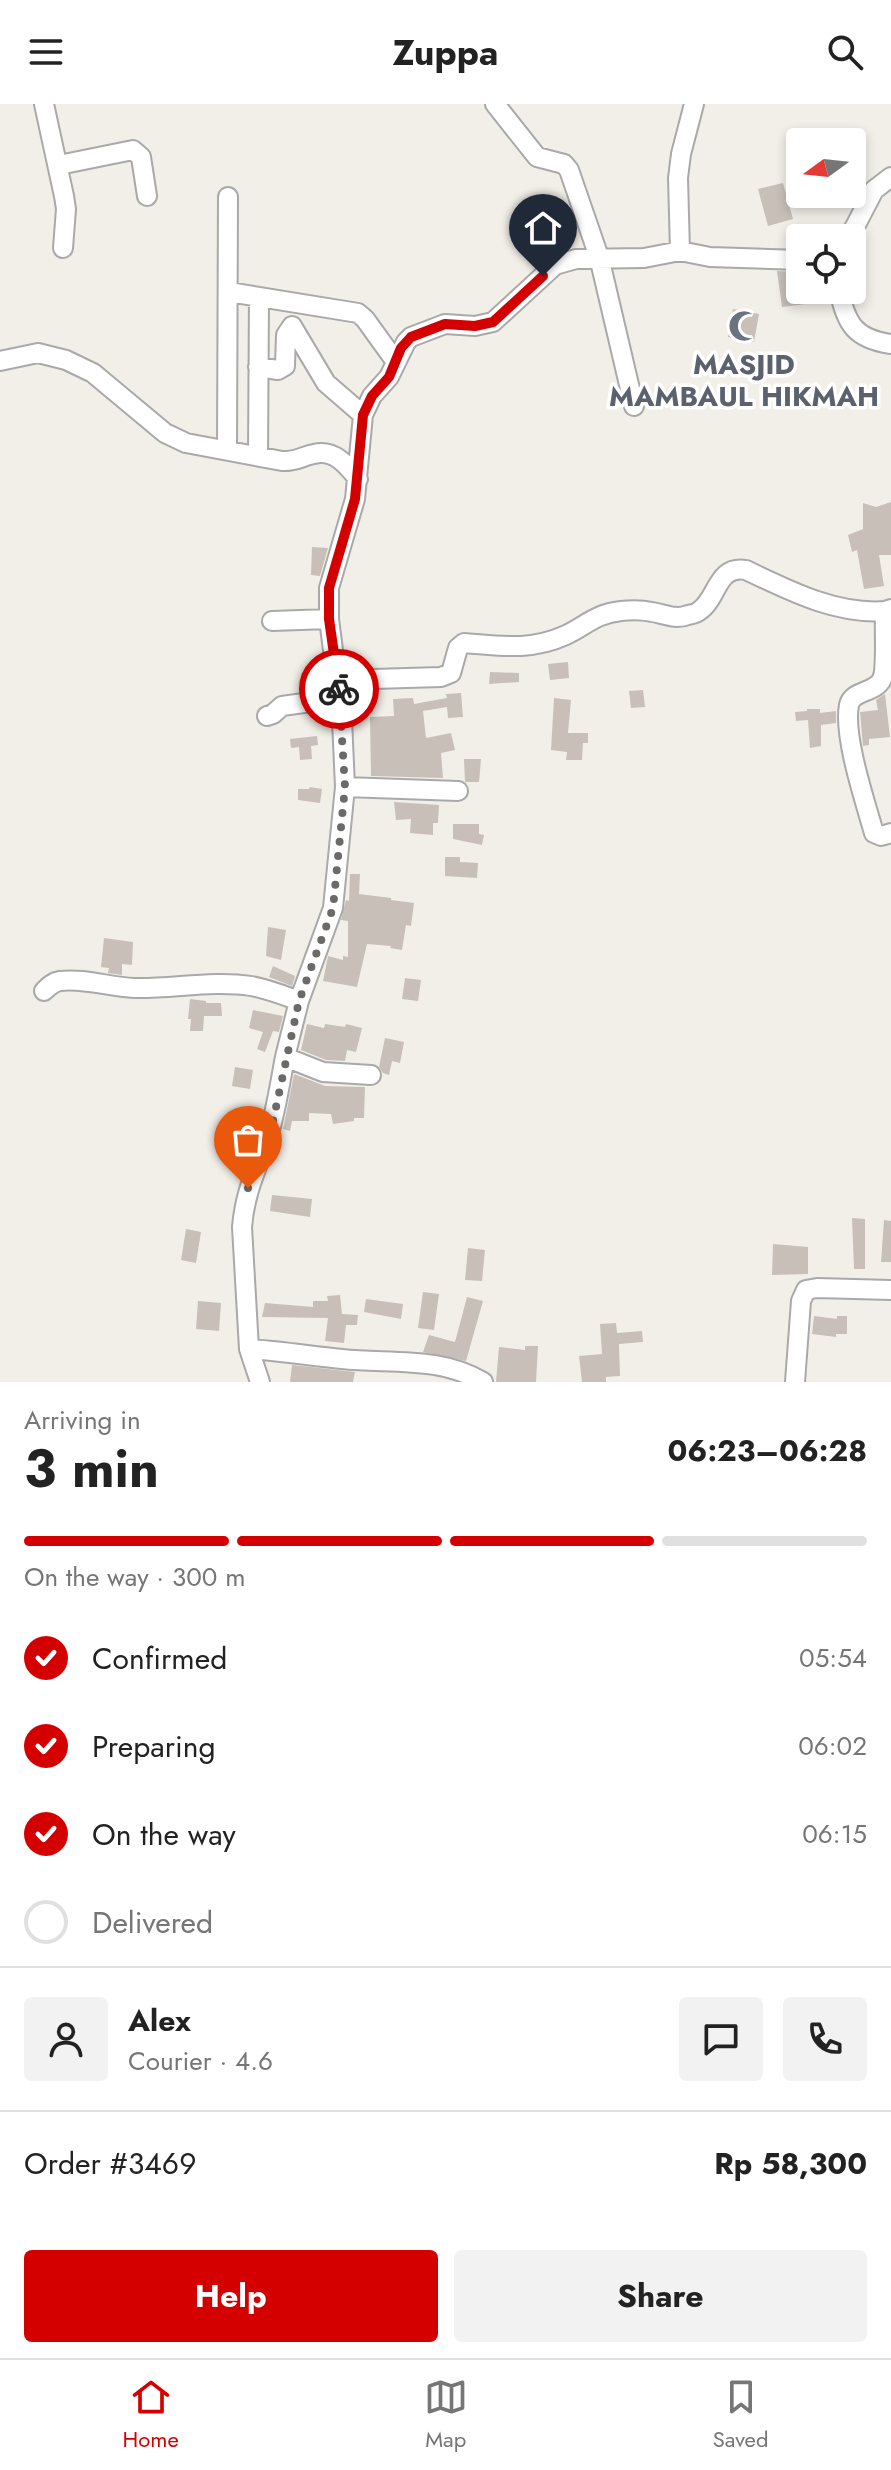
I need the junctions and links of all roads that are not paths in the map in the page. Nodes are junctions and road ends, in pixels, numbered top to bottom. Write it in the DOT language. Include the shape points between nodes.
graph roads {
  1 [pos="44,104"];
  2 [pos="495,104"];
  3 [pos="694,104"];
  4 [pos="59,165"];
  5 [pos="891,177"];
  6 [pos="147,196"];
  7 [pos="228,197"];
  8 [pos="856,224"];
  9 [pos="63,248"];
  10 [pos="680,251"];
  11 [pos="599,257"];
  12 [pos="786,260"];
  13 [pos="229,292"];
  14 [pos="259,297"];
  15 [pos="842,304"];
  16 [pos="891,344"];
  17 [pos="0,361"];
  18 [pos="396,362"];
  19 [pos="258,367"];
  20 [pos="634,406"];
  21 [pos="363,415"];
  22 [pos="227,449"];
  23 [pos="258,456"];
  24 [pos="358,479"];
  25 [pos="888,610"];
  26 [pos="329,619"];
  27 [pos="272,621"];
  28 [pos="339,689"];
  29 [pos="267,716"];
  30 [pos="345,787"];
  31 [pos="458,791"];
  32 [pos="891,833"];
  33 [pos="44,991"];
  34 [pos="299,1001"];
  35 [pos="285,1057"];
  36 [pos="371,1075"];
  37 [pos="891,1290"];
  38 [pos="249,1349"];
  39 [pos="403,1362"];
  40 [pos="260,1382"];
  41 [pos="402,1382"];
  42 [pos="483,1382"];
  43 [pos="795,1382"];
  1 -- 4 [label="street"];
  2 -- 11 [label="street" via="537,157 569,170"];
  3 -- 10 [label="street" via="678,178"];
  4 -- 6 [label="street" via="133,150 141,157"];
  4 -- 9 [label="street" via="66,209"];
  5 -- 8 [label="street" via="874,190"];
  7 -- 13 [label="street"];
  10 -- 11 [label="street" via="644,258"];
  10 -- 12 [label="street"];
  11 -- 18 [label="street" via="555,265 493,322 445,324 411,337"];
  11 -- 20 [label="street"];
  13 -- 14 [label="street"];
  13 -- 22 [label="street"];
  14 -- 18 [label="street" via="358,313"];
  14 -- 19 [label="street"];
  15 -- 16 [label="street" via="854,329 871,341"];
  17 -- 22 [label="street" via="38,353 66,360 93,373 165,433 186,443"];
  18 -- 21 [label="street"];
  19 -- 21 [label="street" via="285,366 286,335 292,326 326,383"];
  19 -- 23 [label="street"];
  21 -- 24 [label="street"];
  22 -- 23 [label="street"];
  23 -- 24 [label="street" via="292,462 327,453"];
  24 -- 26 [label="street" via="329,588"];
  25 -- 28 [label="street" via="868,612 803,597 739,569 722,577 700,611 681,617 634,611 607,614 557,639 526,647 464,643 451,673 441,677"];
  25 -- 32 [label="street" via="883,678 849,703 849,735 874,833"];
  26 -- 27 [label="street"];
  26 -- 28 [label="street"];
  28 -- 29 [label="street" via="282,706"];
  28 -- 30 [label="street"];
  30 -- 31 [label="street"];
  30 -- 34 [label="street" via="333,908"];
  33 -- 34 [label="street" via="59,981 133,988 250,986"];
  34 -- 35 [label="street"];
  35 -- 36 [label="street" via="323,1072"];
  35 -- 38 [label="street" via="273,1121 244,1207"];
  37 -- 43 [label="street" via="806,1290"];
  38 -- 39 [label="street"];
  38 -- 40 [label="street"];
  39 -- 41 [label="street"];
  39 -- 42 [label="street" via="454,1367"];
}
